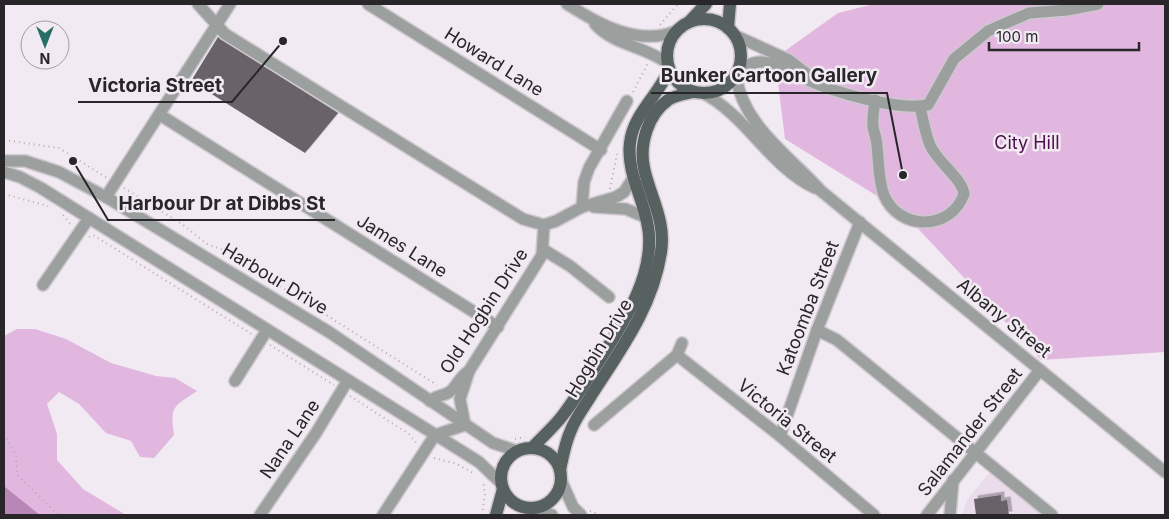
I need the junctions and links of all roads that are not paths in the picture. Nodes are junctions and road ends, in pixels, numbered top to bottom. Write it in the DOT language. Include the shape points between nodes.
graph roads {
  1 [pos="198,4"];
  2 [pos="230,4"];
  3 [pos="368,4"];
  4 [pos="567,4"];
  5 [pos="706,4"];
  6 [pos="730,4"];
  7 [pos="1098,4"];
  8 [pos="593,20"];
  9 [pos="689,22"];
  10 [pos="217,26"];
  11 [pos="676,31"];
  12 [pos="731,31"];
  13 [pos="668,66"];
  14 [pos="737,73"];
  15 [pos="820,84"];
  16 [pos="698,92"];
  17 [pos="875,100"];
  18 [pos="628,101"];
  19 [pos="924,106"];
  20 [pos="160,115"];
  21 [pos="601,150"];
  22 [pos="4,161"];
  23 [pos="4,172"];
  24 [pos="634,177"];
  25 [pos="822,191"];
  26 [pos="106,197"];
  27 [pos="582,207"];
  28 [pos="89,218"];
  29 [pos="647,218"];
  30 [pos="860,222"];
  31 [pos="544,225"];
  32 [pos="544,250"];
  33 [pos="44,286"];
  34 [pos="609,297"];
  35 [pos="498,327"];
  36 [pos="267,330"];
  37 [pos="816,330"];
  38 [pos="682,343"];
  39 [pos="677,355"];
  40 [pos="1040,370"];
  41 [pos="469,371"];
  42 [pos="235,381"];
  43 [pos="345,385"];
  44 [pos="430,400"];
  45 [pos="464,425"];
  46 [pos="594,425"];
  47 [pos="435,435"];
  48 [pos="780,436"];
  49 [pos="532,448"];
  50 [pos="517,451"];
  51 [pos="974,454"];
  52 [pos="1165,472"];
  53 [pos="561,475"];
  54 [pos="953,480"];
  55 [pos="502,486"];
  56 [pos="528,511"];
  57 [pos="583,511"];
  58 [pos="260,515"];
  59 [pos="383,515"];
  60 [pos="496,515"];
  61 [pos="552,515"];
  62 [pos="874,515"];
  63 [pos="927,515"];
  64 [pos="950,515"];
  65 [pos="1052,515"];
  1 -- 10 [label="street"];
  2 -- 10 [label="street"];
  3 -- 21 [label="street, Howard Lane"];
  4 -- 8 [label="street"];
  5 -- 9 [label="main road"];
  6 -- 12 [label="main road"];
  7 -- 19 [label="street" via="1029,13 988,31 954,59"];
  8 -- 11 [label="street" via="643,36 662,36"];
  8 -- 13 [label="street" via="621,43 650,53"];
  9 -- 11 [label="main road"];
  9 -- 12 [label="main road" via="710,19"];
  10 -- 20 [label="street"];
  10 -- 31 [label="street" via="514,214"];
  11 -- 13 [label="main road" via="670,41"];
  12 -- 14 [label="main road" via="740,46"];
  12 -- 15 [label="street" via="789,60"];
  13 -- 16 [label="main road" via="683,87"];
  13 -- 24 [label="main road, Hogbin Drive" via="660,90 632,130 630,156"];
  14 -- 15 [label="street" via="754,62 762,62"];
  14 -- 16 [label="main road" via="722,89"];
  14 -- 25 [label="street, Albany Street" via="740,95 755,121"];
  15 -- 17 [label="street"];
  16 -- 25 [label="street, Albany Street" via="734,114 764,149 802,181"];
  16 -- 53 [label="main road, Hogbin Drive" via="668,100 658,110 646,132 642,155 644,168 662,231 658,269 635,328 571,429"];
  17 -- 19 [label="street"];
  17 -- 19 [label="street" via="872,120 880,182 885,196 909,219 932,223 954,211 961,201 963,189 930,146"];
  18 -- 21 [label="street"];
  20 -- 26 [label="street"];
  20 -- 35 [label="street, James Lane"];
  21 -- 27 [label="street" via="584,182"];
  22 -- 26 [label="street, Harbour Drive" via="26,161 59,172"];
  23 -- 28 [label="street" via="20,177"];
  24 -- 27 [label="street" via="624,192 616,197"];
  24 -- 29 [label="main road, Hogbin Drive"];
  25 -- 30 [label="street, Albany Street"];
  26 -- 44 [label="street, Harbour Drive" via="329,332"];
  27 -- 29 [label="street" via="626,209"];
  27 -- 31 [label="street"];
  28 -- 33 [label="street"];
  28 -- 36 [label="street"];
  29 -- 49 [label="main road, Hogbin Drive" via="648,253 640,285 626,318 562,416"];
  30 -- 37 [label="street, Katoomba Street"];
  30 -- 40 [label="street, Albany Street"];
  31 -- 32 [label="street, Old Hogbin Drive"];
  32 -- 34 [label="street"];
  32 -- 35 [label="street, Old Hogbin Drive"];
  35 -- 41 [label="street, Old Hogbin Drive"];
  36 -- 42 [label="street"];
  36 -- 43 [label="street"];
  37 -- 48 [label="street, Katoomba Street"];
  37 -- 51 [label="street" via="837,340"];
  38 -- 39 [label="street"];
  39 -- 46 [label="street"];
  39 -- 48 [label="street, Victoria Street"];
  40 -- 51 [label="street, Salamander Street"];
  40 -- 52 [label="street, Albany Street"];
  41 -- 44 [label="street, Old Hogbin Drive" via="445,395 436,395"];
  41 -- 45 [label="street" via="460,399"];
  43 -- 47 [label="street"];
  43 -- 58 [label="street, Nana Lane"];
  44 -- 45 [label="street, Harbour Drive"];
  45 -- 47 [label="street"];
  45 -- 50 [label="street, Harbour Drive" via="493,443"];
  47 -- 55 [label="street" via="479,462"];
  47 -- 59 [label="street"];
  48 -- 62 [label="street, Victoria Street"];
  49 -- 50 [label="main road"];
  49 -- 53 [label="main road" via="550,454"];
  50 -- 55 [label="main road" via="504,464"];
  51 -- 54 [label="street, Salamander Street"];
  51 -- 65 [label="street"];
  53 -- 56 [label="main road" via="556,496"];
  53 -- 57 [label="street" via="574,507"];
  54 -- 63 [label="street, Salamander Street"];
  54 -- 64 [label="street"];
  55 -- 56 [label="main road" via="513,502"];
  55 -- 60 [label="main road"];
  56 -- 61 [label="street"];
}
